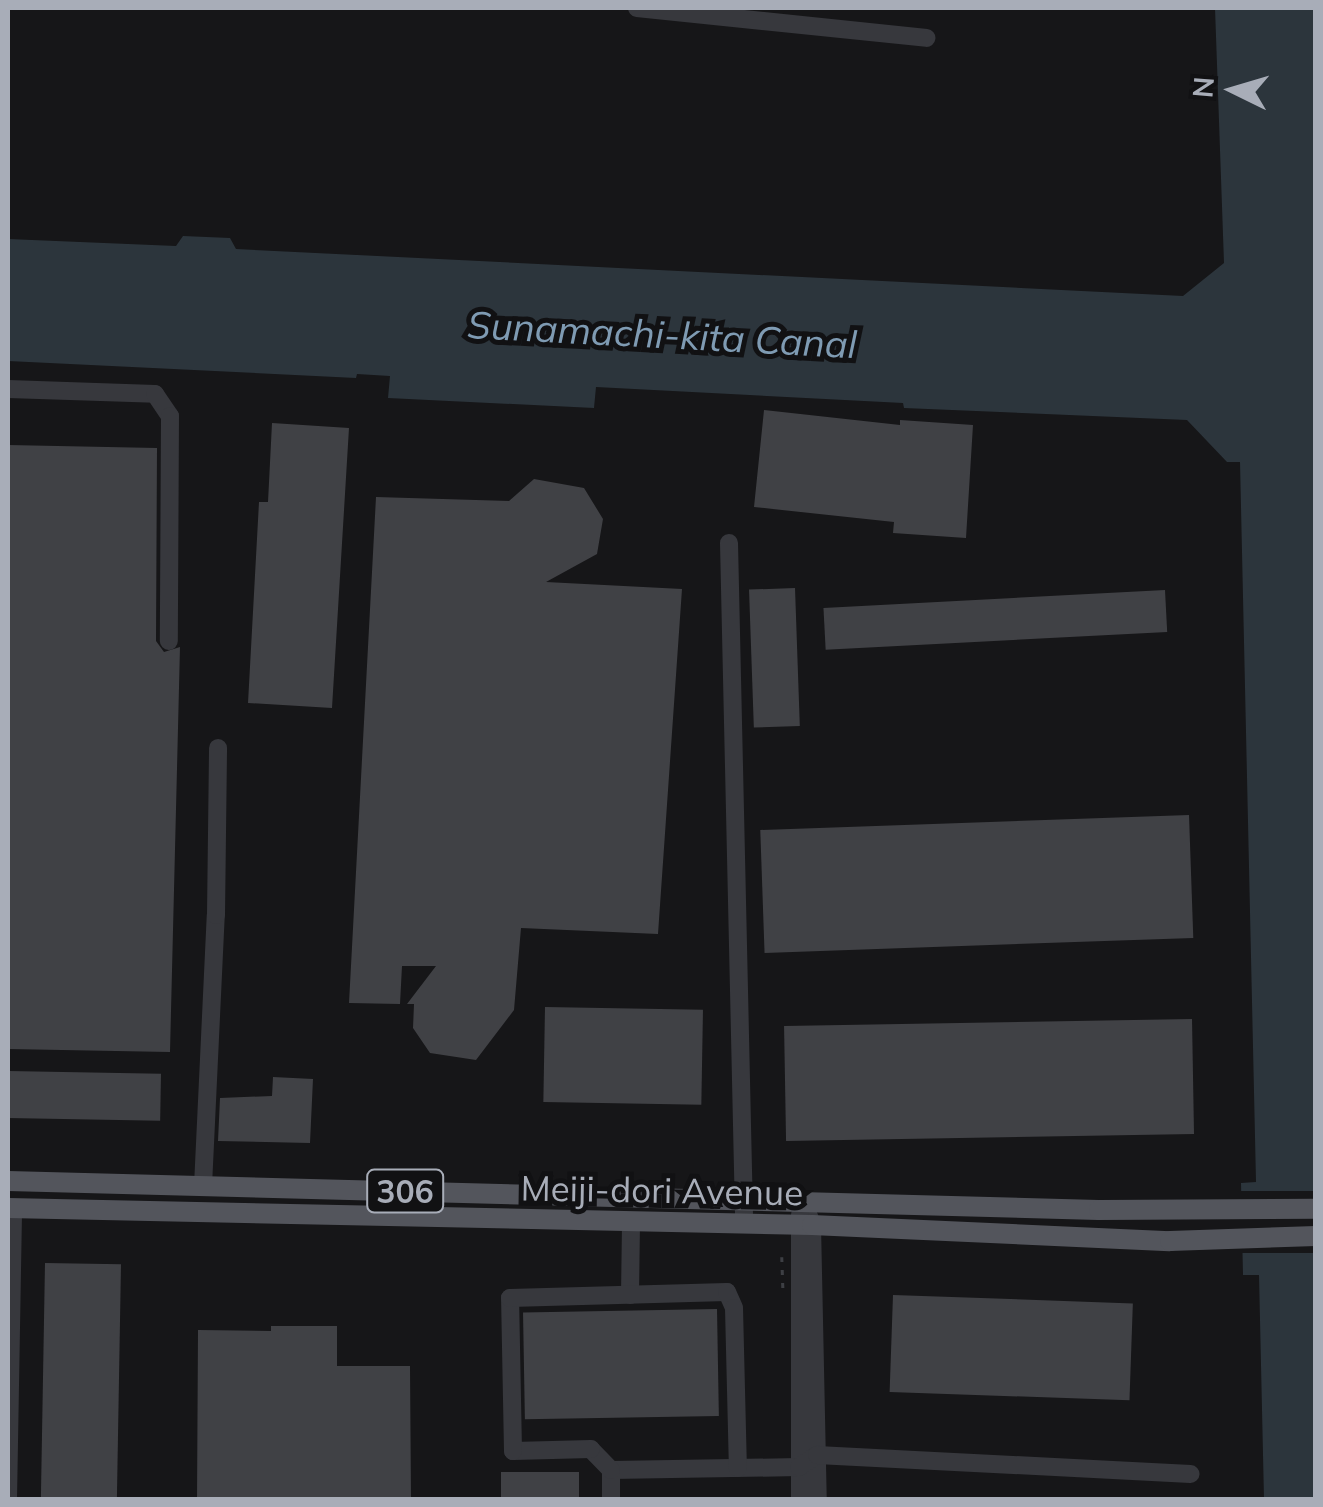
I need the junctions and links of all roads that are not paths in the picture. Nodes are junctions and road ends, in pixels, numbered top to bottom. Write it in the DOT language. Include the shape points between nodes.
graph roads {
  1 [pos="637,8"];
  2 [pos="926,38"];
  3 [pos="8,389"];
  4 [pos="730,542"];
  5 [pos="169,641"];
  6 [pos="218,748"];
  7 [pos="8,1181"];
  8 [pos="203,1186"];
  9 [pos="744,1199"];
  10 [pos="804,1200"];
  11 [pos="10,1208"];
  12 [pos="1316,1208"];
  13 [pos="631,1223"];
  14 [pos="744,1224"];
  15 [pos="804,1225"];
  16 [pos="1316,1236"];
  17 [pos="630,1294"];
  18 [pos="817,1455"];
  19 [pos="799,1466"];
  20 [pos="738,1468"];
  21 [pos="610,1470"];
  22 [pos="1191,1474"];
  23 [pos="8,1500"];
  24 [pos="611,1500"];
  25 [pos="800,1500"];
  26 [pos="818,1500"];
  1 -- 2 [label="street"];
  3 -- 5 [label="street" via="154,394 170,416"];
  4 -- 9 [label="street"];
  6 -- 8 [label="street"];
  7 -- 8 [label="main road, Meiji-dori Avenue / 306"];
  8 -- 9 [label="main road, Meiji-dori Avenue / 306"];
  9 -- 10 [label="main road, Meiji-dori Avenue / 306"];
  9 -- 14 [label="street"];
  10 -- 12 [label="main road, Meiji-dori Avenue / 306" via="1209,1212"];
  10 -- 15 [label="street"];
  11 -- 13 [label="main road, Meiji-dori Avenue / 306"];
  11 -- 23 [label="street"];
  13 -- 14 [label="main road, Meiji-dori Avenue / 306"];
  13 -- 17 [label="street"];
  14 -- 15 [label="main road, Meiji-dori Avenue / 306"];
  15 -- 16 [label="main road, Meiji-dori Avenue / 306" via="1170,1241"];
  15 -- 18 [label="street"];
  15 -- 19 [label="street"];
  17 -- 20 [label="street" via="732,1297"];
  17 -- 21 [label="street" via="510,1298 513,1451 591,1450"];
  18 -- 19 [label="street"];
  18 -- 22 [label="street"];
  18 -- 26 [label="street"];
  19 -- 20 [label="street"];
  19 -- 25 [label="street"];
  20 -- 21 [label="street"];
  21 -- 24 [label="street"];
}
